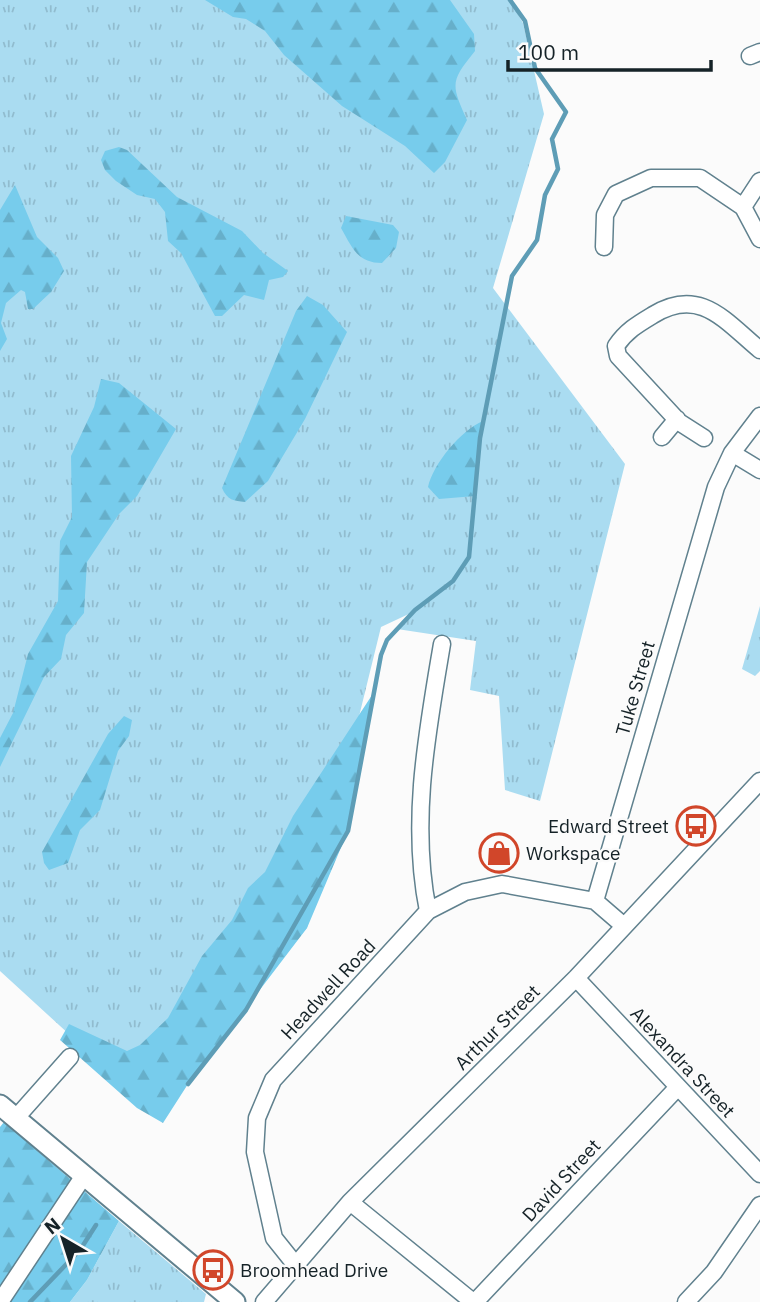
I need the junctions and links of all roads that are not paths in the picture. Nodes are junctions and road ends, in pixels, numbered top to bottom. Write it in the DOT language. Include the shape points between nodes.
graph roads {
  1 [pos="760,181"];
  2 [pos="743,207"];
  3 [pos="760,239"];
  4 [pos="604,247"];
  5 [pos="760,350"];
  6 [pos="760,416"];
  7 [pos="677,419"];
  8 [pos="662,437"];
  9 [pos="704,438"];
  10 [pos="732,453"];
  11 [pos="760,470"];
  12 [pos="442,644"];
  13 [pos="760,781"];
  14 [pos="596,901"];
  15 [pos="428,911"];
  16 [pos="624,926"];
  17 [pos="576,978"];
  18 [pos="70,1058"];
  19 [pos="678,1087"];
  20 [pos="0,1105"];
  21 [pos="15,1119"];
  22 [pos="760,1174"];
  23 [pos="83,1177"];
  24 [pos="350,1202"];
  25 [pos="760,1206"];
  26 [pos="294,1263"];
  27 [pos="0,1302"];
  28 [pos="235,1302"];
  29 [pos="264,1302"];
  30 [pos="474,1302"];
  31 [pos="686,1302"];
  1 -- 2 [label="street"];
  2 -- 3 [label="street"];
  2 -- 4 [label="street" via="700,178 651,178 616,194 606,215"];
  5 -- 7 [label="street" via="714,312 692,302 669,305 625,332 616,346 618,356"];
  6 -- 10 [label="street, Tuke Street"];
  7 -- 8 [label="street"];
  7 -- 9 [label="street"];
  10 -- 11 [label="street"];
  10 -- 14 [label="street, Tuke Street" via="716,487"];
  12 -- 15 [label="street" via="422,760 420,870"];
  13 -- 16 [label="street, Arthur Street"];
  14 -- 15 [label="street, Headwell Road" via="502,884 465,892"];
  14 -- 16 [label="street"];
  15 -- 26 [label="street, Headwell Road" via="273,1080 257,1118 256,1152 274,1238"];
  16 -- 17 [label="street, Arthur Street"];
  17 -- 19 [label="street, Alexandra Street"];
  17 -- 24 [label="street, Arthur Street"];
  18 -- 21 [label="street"];
  19 -- 22 [label="street, Alexandra Street"];
  19 -- 30 [label="street, David Street"];
  20 -- 21 [label="main road"];
  21 -- 23 [label="main road"];
  23 -- 27 [label="street"];
  23 -- 28 [label="main road"];
  24 -- 26 [label="street, Arthur Street"];
  24 -- 30 [label="street"];
  25 -- 31 [label="street" via="714,1272"];
  26 -- 29 [label="street, Arthur Street"];
}
